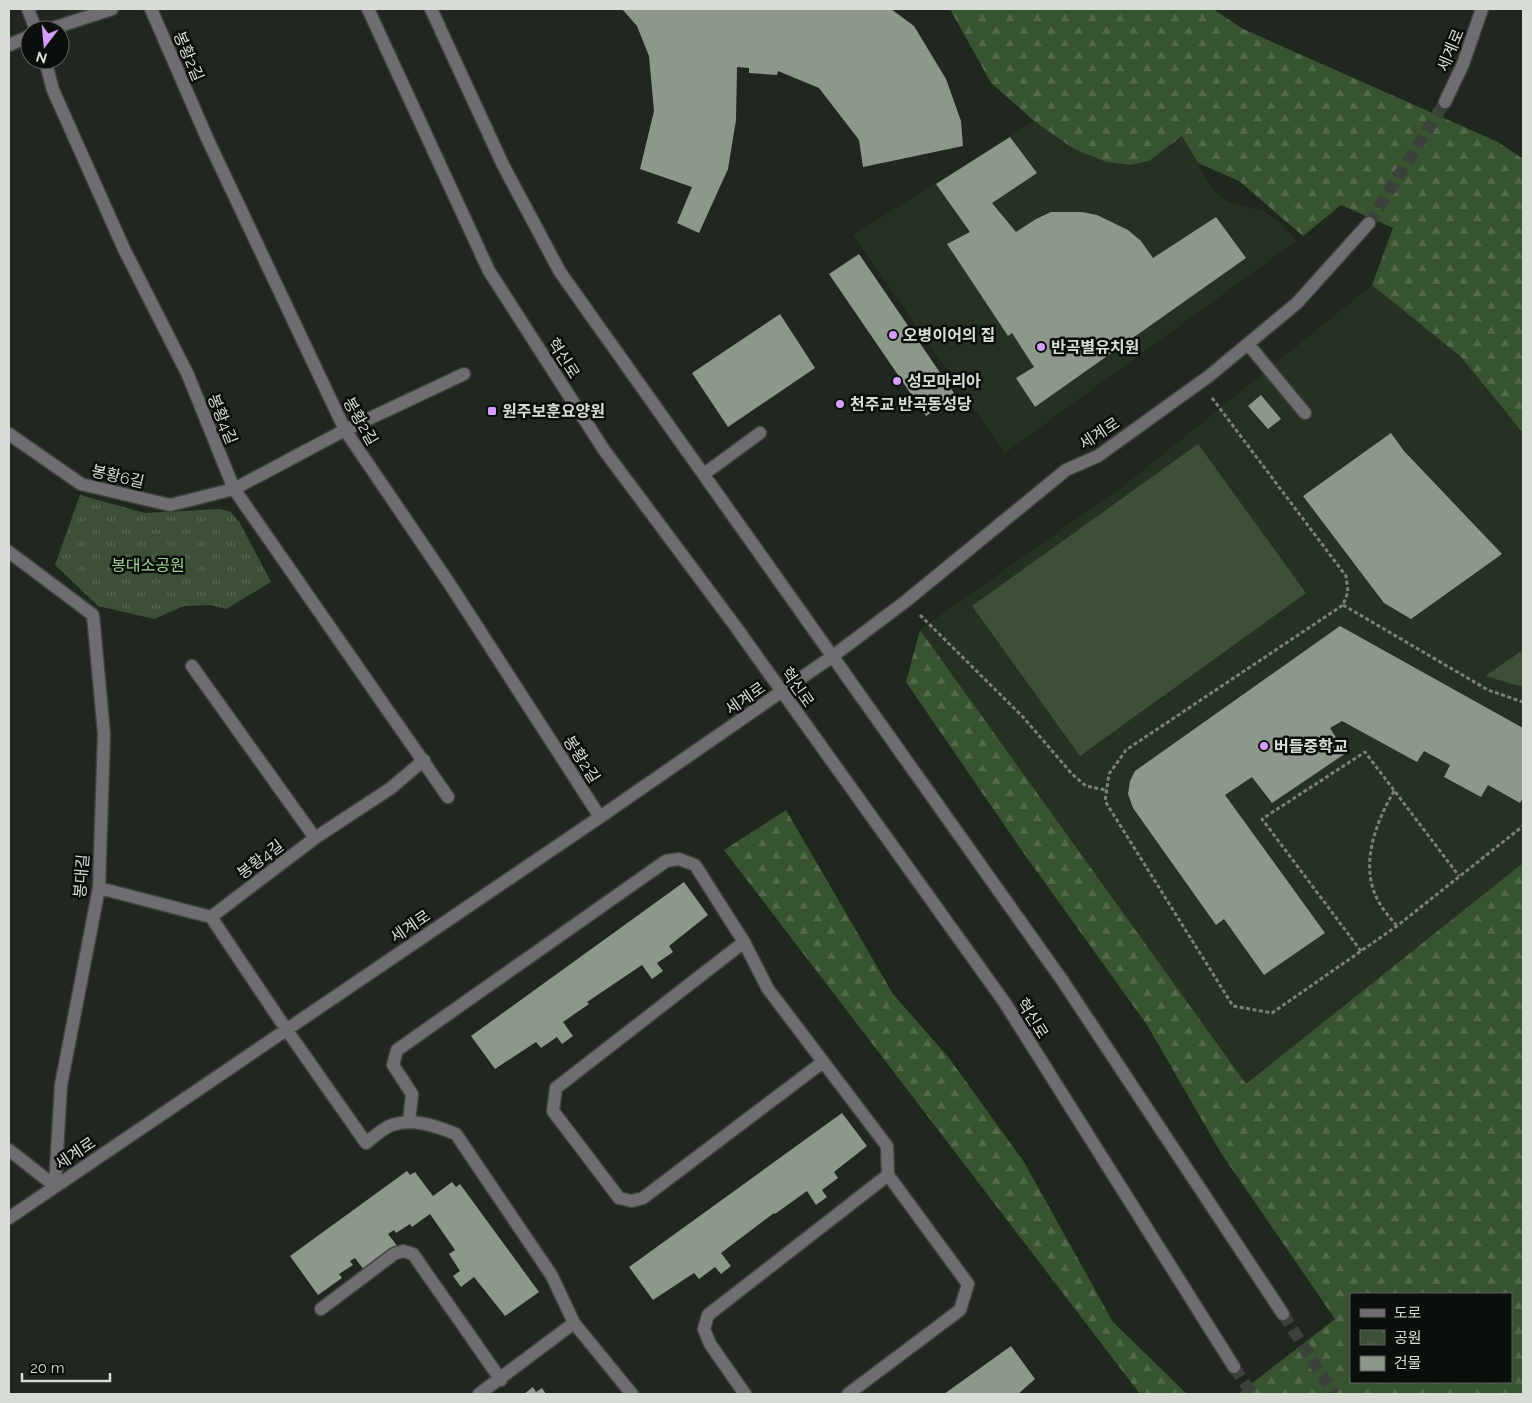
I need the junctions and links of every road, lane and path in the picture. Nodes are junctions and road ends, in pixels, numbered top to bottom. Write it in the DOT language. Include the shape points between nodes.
graph roads {
  1 [pos="112,9"];
  2 [pos="152,9"];
  3 [pos="368,9"];
  4 [pos="431,9"];
  5 [pos="1482,9"];
  6 [pos="70,23"];
  7 [pos="48,70"];
  8 [pos="1445,102"];
  9 [pos="1369,223"];
  10 [pos="1248,344"];
  11 [pos="464,374"];
  12 [pos="1201,382"];
  13 [pos="1305,413"];
  14 [pos="345,430"];
  15 [pos="760,433"];
  16 [pos="9,434"];
  17 [pos="704,474"];
  18 [pos="234,489"];
  19 [pos="9,552"];
  20 [pos="906,601"];
  21 [pos="1343,606"];
  22 [pos="833,656"];
  23 [pos="192,666"];
  24 [pos="782,692"];
  25 [pos="1523,702"];
  26 [pos="424,760"];
  27 [pos="1106,790"];
  28 [pos="1394,791"];
  29 [pos="448,797"];
  30 [pos="600,817"];
  31 [pos="1523,826"];
  32 [pos="315,838"];
  33 [pos="1459,877"];
  34 [pos="99,888"];
  35 [pos="211,917"];
  36 [pos="1396,926"];
  37 [pos="744,942"];
  38 [pos="1360,951"];
  39 [pos="286,1029"];
  40 [pos="823,1062"];
  41 [pos="409,1122"];
  42 [pos="9,1150"];
  43 [pos="888,1175"];
  44 [pos="56,1186"];
  45 [pos="9,1218"];
  46 [pos="321,1309"];
  47 [pos="1283,1314"];
  48 [pos="574,1323"];
  49 [pos="1234,1367"];
  50 [pos="501,1380"];
  51 [pos="479,1394"];
  52 [pos="632,1394"];
  53 [pos="744,1394"];
  54 [pos="848,1394"];
  1 -- 6 [label="street"];
  2 -- 14 [label="street, 봉황2길" via="207,138"];
  3 -- 24 [label="street, 혁신로" via="489,270 604,450"];
  4 -- 17 [label="street" via="503,165 560,272"];
  5 -- 8 [label="street, 세계로" via="1463,64"];
  7 -- 18 [label="street, 봉황4길" via="124,249 188,376"];
  9 -- 10 [label="street, 세계로" via="1297,303"];
  10 -- 12 [label="street, 세계로"];
  10 -- 13 [label="street"];
  11 -- 14 [label="street, 봉황6길"];
  12 -- 20 [label="street, 세계로" via="1098,456 1066,470"];
  12 -- 21 [label="path" via="1346,576 1348,592"];
  14 -- 18 [label="street, 봉황6길"];
  14 -- 30 [label="street, 봉황2길"];
  15 -- 17 [label="street"];
  16 -- 18 [label="street, 봉황6길" via="81,484 170,505"];
  17 -- 22 [label="street"];
  18 -- 26 [label="street, 봉황4길"];
  19 -- 34 [label="street, 봉대길" via="93,615 104,734"];
  20 -- 22 [label="street, 세계로"];
  20 -- 27 [label="path" via="1023,717 1072,774 1086,786"];
  21 -- 25 [label="path" via="1488,690"];
  21 -- 27 [label="path" via="1126,750 1109,774"];
  22 -- 24 [label="street, 세계로"];
  22 -- 47 [label="street" via="1062,980"];
  23 -- 32 [label="street"];
  24 -- 30 [label="street, 세계로"];
  24 -- 49 [label="street, 혁신로" via="1005,1002"];
  26 -- 29 [label="street, 봉황4길"];
  26 -- 32 [label="street, 봉황4길" via="391,788"];
  27 -- 38 [label="path" via="1105,802 1233,1006 1272,1013"];
  28 -- 33 [label="path"];
  28 -- 36 [label="path" via="1374,831 1370,870 1380,904"];
  28 -- 38 [label="path" via="1366,752 1262,818"];
  30 -- 39 [label="street, 세계로"];
  31 -- 33 [label="path"];
  32 -- 35 [label="street, 봉황4길"];
  33 -- 36 [label="path"];
  34 -- 35 [label="street"];
  34 -- 44 [label="street, 봉대길" via="61,1085"];
  35 -- 39 [label="street"];
  36 -- 38 [label="path"];
  37 -- 40 [label="street" via="768,989"];
  37 -- 40 [label="street" via="556,1088 553,1111 619,1198 632,1201 643,1198"];
  37 -- 41 [label="street" via="695,865 680,859 666,861 397,1050 393,1065 412,1094"];
  39 -- 41 [label="street" via="366,1143 390,1125"];
  39 -- 44 [label="street, 세계로"];
  40 -- 43 [label="street" via="887,1146"];
  41 -- 48 [label="street" via="431,1124 456,1134 552,1276"];
  42 -- 44 [label="street"];
  43 -- 53 [label="street" via="708,1315 704,1329 710,1344"];
  43 -- 54 [label="street" via="968,1284 960,1310"];
  44 -- 45 [label="street"];
  46 -- 50 [label="street" via="394,1254 403,1251 412,1254"];
  48 -- 50 [label="street"];
  48 -- 52 [label="street"];
  50 -- 51 [label="street"];
}
